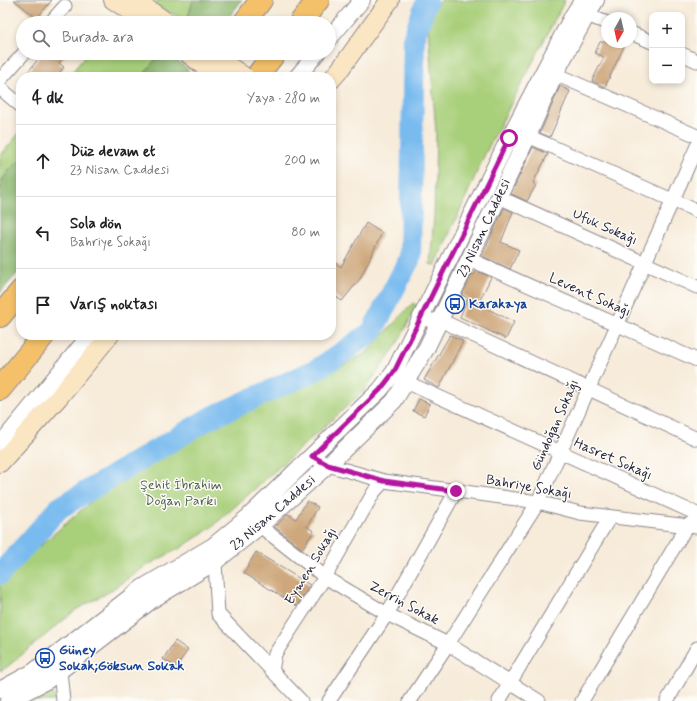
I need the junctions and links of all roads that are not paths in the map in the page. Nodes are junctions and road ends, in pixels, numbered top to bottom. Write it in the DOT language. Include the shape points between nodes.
graph roads {
  1 [pos="113,0"];
  2 [pos="134,0"];
  3 [pos="261,0"];
  4 [pos="318,0"];
  5 [pos="362,0"];
  6 [pos="390,0"];
  7 [pos="596,0"];
  8 [pos="65,6"];
  9 [pos="585,7"];
  10 [pos="56,16"];
  11 [pos="144,16"];
  12 [pos="146,16"];
  13 [pos="249,16"];
  14 [pos="305,16"];
  15 [pos="601,19"];
  16 [pos="336,31"];
  17 [pos="637,36"];
  18 [pos="649,41"];
  19 [pos="685,55"];
  20 [pos="18,60"];
  21 [pos="195,60"];
  22 [pos="214,60"];
  23 [pos="220,60"];
  24 [pos="269,60"];
  25 [pos="311,60"];
  26 [pos="697,61"];
  27 [pos="205,72"];
  28 [pos="211,72"];
  29 [pos="238,72"];
  30 [pos="260,72"];
  31 [pos="301,72"];
  32 [pos="336,74"];
  33 [pos="556,74"];
  34 [pos="0,80"];
  35 [pos="0,88"];
  36 [pos="16,102"];
  37 [pos="528,136"];
  38 [pos="697,136"];
  39 [pos="697,146"];
  40 [pos="499,197"];
  41 [pos="672,201"];
  42 [pos="697,211"];
  43 [pos="469,259"];
  44 [pos="645,263"];
  45 [pos="697,287"];
  46 [pos="16,297"];
  47 [pos="0,316"];
  48 [pos="421,317"];
  49 [pos="440,320"];
  50 [pos="617,324"];
  51 [pos="40,340"];
  52 [pos="86,340"];
  53 [pos="106,340"];
  54 [pos="697,360"];
  55 [pos="406,382"];
  56 [pos="0,389"];
  57 [pos="589,389"];
  58 [pos="697,439"];
  59 [pos="0,444"];
  60 [pos="560,452"];
  61 [pos="312,456"];
  62 [pos="0,463"];
  63 [pos="328,465"];
  64 [pos="384,481"];
  65 [pos="456,491"];
  66 [pos="538,502"];
  67 [pos="697,514"];
  68 [pos="610,517"];
  69 [pos="694,523"];
  70 [pos="260,526"];
  71 [pos="215,562"];
  72 [pos="325,577"];
  73 [pos="387,614"];
  74 [pos="448,644"];
  75 [pos="697,648"];
  76 [pos="56,664"];
  77 [pos="272,671"];
  78 [pos="510,683"];
  79 [pos="0,690"];
  80 [pos="8,701"];
  81 [pos="63,701"];
  82 [pos="301,701"];
  83 [pos="329,701"];
  84 [pos="410,701"];
  85 [pos="499,701"];
  86 [pos="539,701"];
  87 [pos="582,701"];
  88 [pos="667,701"];
  1 -- 11 [label="main road"];
  2 -- 12 [label="main road"];
  3 -- 13 [label="highway"];
  4 -- 14 [label="highway"];
  5 -- 16 [label="street"];
  6 -- 32 [label="main road"];
  7 -- 9 [label="street, 23 Nisan Caddesi"];
  8 -- 10 [label="street"];
  9 -- 15 [label="street"];
  9 -- 33 [label="street, 23 Nisan Caddesi"];
  9 -- 48 [label="street, 23 Nisan Caddesi" via="573,15"];
  17 -- 18 [label="street"];
  19 -- 26 [label="street"];
  20 -- 34 [label="street"];
  21 -- 28 [label="main road, bridge"];
  22 -- 27 [label="highway"];
  23 -- 29 [label="main road, bridge"];
  24 -- 30 [label="highway"];
  25 -- 31 [label="street"];
  33 -- 37 [label="street, 23 Nisan Caddesi"];
  33 -- 38 [label="street"];
  35 -- 36 [label="street"];
  37 -- 40 [label="street, 23 Nisan Caddesi"];
  37 -- 41 [label="street"];
  39 -- 41 [label="street, Gündoğan Sokağı"];
  40 -- 43 [label="street, 23 Nisan Caddesi"];
  40 -- 44 [label="street, Ufuk Sokağı"];
  41 -- 42 [label="street"];
  41 -- 44 [label="street, Gündoğan Sokağı"];
  43 -- 49 [label="street, 23 Nisan Caddesi"];
  43 -- 50 [label="street, Levent Sokağı"];
  44 -- 45 [label="street, Ufuk Sokağı"];
  44 -- 50 [label="street, Gündoğan Sokağı"];
  46 -- 47 [label="highway"];
  48 -- 49 [label="street" via="427,320"];
  48 -- 61 [label="street, 23 Nisan Caddesi" via="394,372 380,390"];
  49 -- 55 [label="street, 23 Nisan Caddesi"];
  49 -- 57 [label="street"];
  50 -- 54 [label="street, Levent Sokağı"];
  50 -- 57 [label="street, Gündoğan Sokağı"];
  51 -- 56 [label="highway"];
  52 -- 59 [label="street"];
  53 -- 62 [label="main road" via="60,397"];
  55 -- 60 [label="street, Hasret Sokağı"];
  55 -- 63 [label="street, 23 Nisan Caddesi" via="394,401"];
  57 -- 58 [label="street"];
  57 -- 60 [label="street, Gündoğan Sokağı"];
  60 -- 66 [label="street, Gündoğan Sokağı"];
  60 -- 67 [label="street, Hasret Sokağı"];
  61 -- 63 [label="street, Bahriye Sokağı"];
  61 -- 76 [label="street, 23 Nisan Caddesi" via="247,518 213,546 142,588"];
  63 -- 64 [label="street, Bahriye Sokağı"];
  63 -- 70 [label="street, 23 Nisan Caddesi"];
  64 -- 65 [label="street, Bahriye Sokağı"];
  64 -- 72 [label="street, Eymen Sokağı" via="374,492"];
  65 -- 66 [label="street, Bahriye Sokağı"];
  65 -- 73 [label="street"];
  66 -- 68 [label="street, Bahriye Sokağı" via="580,513"];
  66 -- 74 [label="street, Gündoğan Sokağı"];
  68 -- 69 [label="street, Bahriye Sokağı"];
  68 -- 78 [label="street"];
  69 -- 87 [label="street"];
  70 -- 71 [label="street, 23 Nisan Caddesi"];
  70 -- 72 [label="street, Zerrin Sokak"];
  71 -- 76 [label="street, 23 Nisan Caddesi" via="152,600"];
  71 -- 77 [label="street" via="218,614"];
  72 -- 73 [label="street, Zerrin Sokak"];
  72 -- 77 [label="street, Eymen Sokağı" via="275,654"];
  73 -- 74 [label="street, Zerrin Sokak"];
  73 -- 83 [label="street"];
  74 -- 78 [label="street, Zerrin Sokak"];
  74 -- 84 [label="street, Gündoğan Sokağı"];
  75 -- 88 [label="street"];
  76 -- 79 [label="street, 23 Nisan Caddesi" via="33,672"];
  76 -- 80 [label="street, 23 Nisan Caddesi" via="48,680"];
  76 -- 81 [label="street"];
  77 -- 82 [label="street"];
  78 -- 85 [label="street"];
  78 -- 86 [label="street, Zerrin Sokak"];
}
